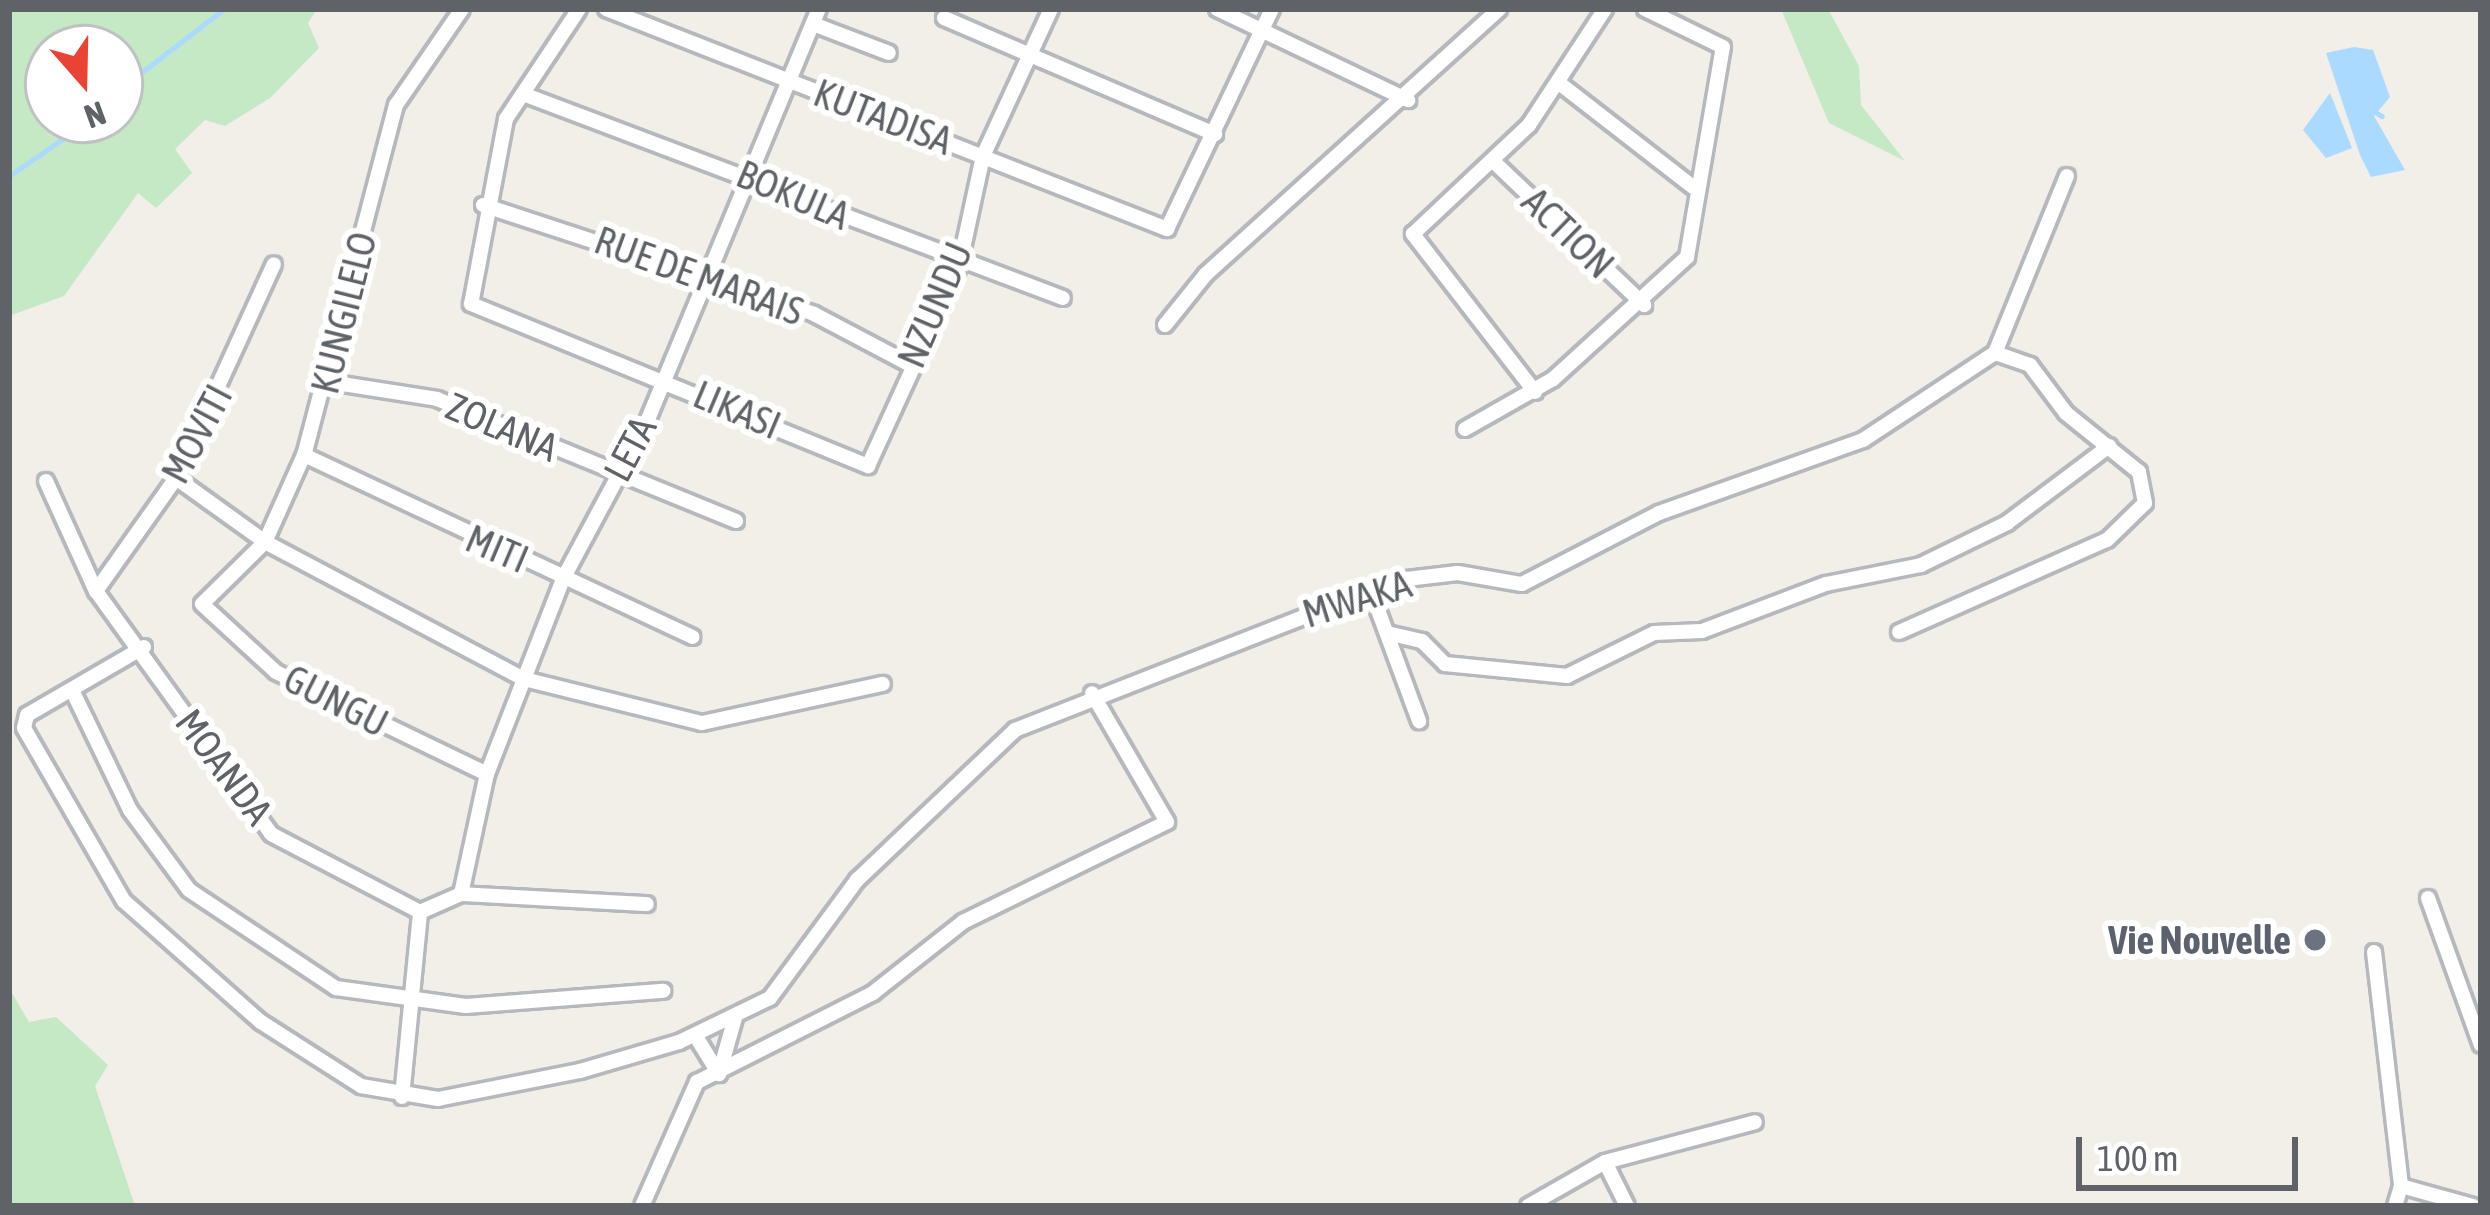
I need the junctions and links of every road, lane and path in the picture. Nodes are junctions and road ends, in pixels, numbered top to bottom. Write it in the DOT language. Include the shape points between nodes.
graph roads {
  1 [pos="462,9"];
  2 [pos="579,9"];
  3 [pos="606,9"];
  4 [pos="1052,9"];
  5 [pos="1217,9"];
  6 [pos="1272,9"];
  7 [pos="1605,9"];
  8 [pos="1645,9"];
  9 [pos="1492,11"];
  10 [pos="816,16"];
  11 [pos="944,18"];
  12 [pos="1263,29"];
  13 [pos="1032,48"];
  14 [pos="889,53"];
  15 [pos="788,80"];
  16 [pos="1559,83"];
  17 [pos="523,94"];
  18 [pos="1408,100"];
  19 [pos="1215,134"];
  20 [pos="983,156"];
  21 [pos="1493,161"];
  22 [pos="748,174"];
  23 [pos="2068,176"];
  24 [pos="1693,187"];
  25 [pos="483,205"];
  26 [pos="274,264"];
  27 [pos="959,267"];
  28 [pos="702,279"];
  29 [pos="1063,298"];
  30 [pos="1644,305"];
  31 [pos="1165,325"];
  32 [pos="1995,353"];
  33 [pos="907,363"];
  34 [pos="664,380"];
  35 [pos="329,382"];
  36 [pos="1535,392"];
  37 [pos="1465,429"];
  38 [pos="2109,446"];
  39 [pos="304,455"];
  40 [pos="868,466"];
  41 [pos="615,476"];
  42 [pos="176,478"];
  43 [pos="46,482"];
  44 [pos="736,520"];
  45 [pos="265,542"];
  46 [pos="564,577"];
  47 [pos="96,591"];
  48 [pos="1371,591"];
  49 [pos="202,604"];
  50 [pos="1899,632"];
  51 [pos="1387,633"];
  52 [pos="692,637"];
  53 [pos="144,647"];
  54 [pos="524,679"];
  55 [pos="883,684"];
  56 [pos="72,690"];
  57 [pos="1092,693"];
  58 [pos="1419,722"];
  59 [pos="487,774"];
  60 [pos="461,894"];
  61 [pos="2428,898"];
  62 [pos="647,904"];
  63 [pos="421,912"];
  64 [pos="2374,952"];
  65 [pos="663,991"];
  66 [pos="410,999"];
  67 [pos="753,1004"];
  68 [pos="695,1035"];
  69 [pos="2481,1045"];
  70 [pos="719,1074"];
  71 [pos="402,1097"];
  72 [pos="1755,1123"];
  73 [pos="1605,1162"];
  74 [pos="2401,1186"];
  75 [pos="642,1206"];
  76 [pos="1528,1206"];
  77 [pos="1627,1206"];
  78 [pos="2395,1206"];
  79 [pos="2473,1206"];
  1 -- 35 [label="street, KUNGILELO" via="396,105"];
  2 -- 17 [label="street"];
  3 -- 15 [label="street, KUTADISA"];
  4 -- 13 [label="street, NZUNDU"];
  5 -- 12 [label="street"];
  6 -- 12 [label="street"];
  7 -- 16 [label="street"];
  8 -- 24 [label="street" via="1723,47"];
  9 -- 18 [label="street"];
  10 -- 14 [label="street"];
  10 -- 15 [label="street, LETA"];
  11 -- 13 [label="street"];
  12 -- 18 [label="street"];
  12 -- 19 [label="street"];
  13 -- 19 [label="street"];
  13 -- 20 [label="street, NZUNDU"];
  15 -- 20 [label="street, KUTADISA"];
  15 -- 22 [label="street, LETA"];
  16 -- 21 [label="street"];
  16 -- 24 [label="street"];
  17 -- 22 [label="street, BOKULA"];
  17 -- 25 [label="street"];
  18 -- 31 [label="street" via="1206,274"];
  19 -- 20 [label="street, KUTADISA" via="1186,203 1159,228"];
  20 -- 27 [label="street, NZUNDU"];
  21 -- 30 [label="street, ACTION"];
  21 -- 36 [label="street" via="1413,234"];
  22 -- 27 [label="street, BOKULA"];
  22 -- 28 [label="street, LETA"];
  23 -- 32 [label="street"];
  24 -- 30 [label="street" via="1688,257"];
  25 -- 28 [label="street, RUE DE MARAIS"];
  25 -- 34 [label="street, LIKASI" via="472,306"];
  26 -- 42 [label="street, MOVITI"];
  27 -- 29 [label="street, BOKULA"];
  27 -- 33 [label="street, NZUNDU"];
  28 -- 33 [label="street, RUE DE MARAIS" via="814,314"];
  28 -- 34 [label="street, LETA"];
  30 -- 36 [label="street"];
  32 -- 38 [label="street" via="2030,365"];
  32 -- 48 [label="street, MWAKA" via="1813,466 1659,514 1522,584 1458,573"];
  33 -- 40 [label="street, NZUNDU"];
  34 -- 40 [label="street, LIKASI"];
  34 -- 41 [label="street, LETA"];
  35 -- 39 [label="street, KUNGILELO"];
  35 -- 41 [label="street, ZOLANA" via="437,399"];
  36 -- 37 [label="street"];
  38 -- 50 [label="street" via="2147,494 2126,528"];
  38 -- 51 [label="street" via="2007,524 1921,565 1826,584 1702,631 1654,633 1567,676 1445,664 1422,641"];
  39 -- 45 [label="street, KUNGILELO"];
  39 -- 46 [label="street, MITI"];
  41 -- 44 [label="street, ZOLANA"];
  41 -- 46 [label="street, LETA"];
  42 -- 45 [label="street"];
  42 -- 47 [label="street, MOVITI"];
  43 -- 47 [label="street, MOANDA"];
  45 -- 49 [label="street, KUNGILELO"];
  45 -- 54 [label="street"];
  46 -- 52 [label="street, MITI"];
  46 -- 54 [label="street, LETA"];
  47 -- 53 [label="street, MOANDA"];
  48 -- 51 [label="street"];
  48 -- 57 [label="street, MWAKA"];
  49 -- 59 [label="street, GUNGU" via="276,672"];
  51 -- 58 [label="street"];
  53 -- 56 [label="street"];
  53 -- 63 [label="street, MOANDA" via="271,834"];
  54 -- 55 [label="street" via="702,723"];
  54 -- 59 [label="street, LETA"];
  56 -- 66 [label="street" via="145,834 216,916 336,988"];
  56 -- 71 [label="street" via="27,715 24,728 112,889 261,1022 344,1078"];
  57 -- 67 [label="street, MWAKA" via="1015,730 974,766 856,880 784,986"];
  57 -- 70 [label="street" via="1167,822 963,922 873,993"];
  59 -- 60 [label="street, LETA"];
  60 -- 62 [label="street"];
  60 -- 63 [label="street"];
  61 -- 69 [label="street"];
  63 -- 66 [label="street"];
  64 -- 74 [label="street"];
  65 -- 66 [label="street" via="466,1006"];
  66 -- 71 [label="street"];
  67 -- 68 [label="street"];
  67 -- 70 [label="street" via="725,1026"];
  68 -- 70 [label="street"];
  68 -- 71 [label="street" via="580,1071"];
  70 -- 75 [label="street" via="697,1082 681,1107"];
  72 -- 73 [label="street"];
  73 -- 76 [label="street"];
  73 -- 77 [label="street"];
  74 -- 78 [label="street"];
  74 -- 79 [label="street"];
}
